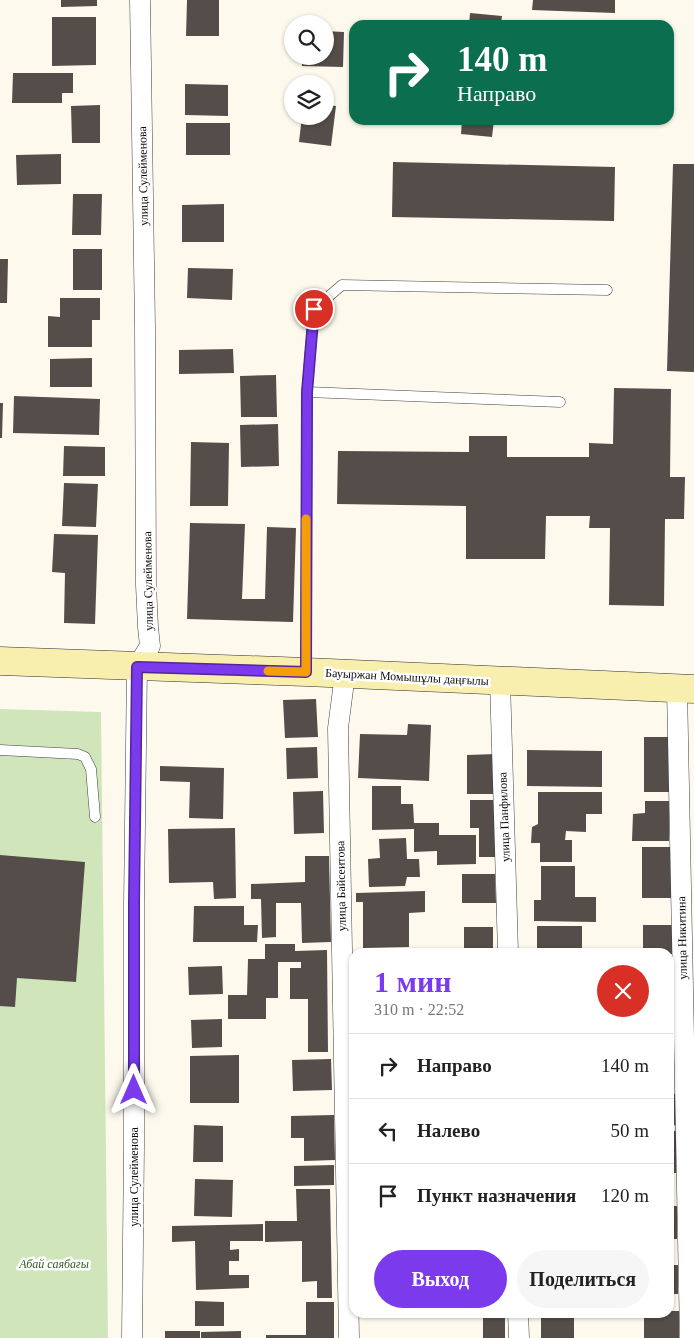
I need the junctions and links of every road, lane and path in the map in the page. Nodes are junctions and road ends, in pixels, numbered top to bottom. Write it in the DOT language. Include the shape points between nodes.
graph roads {
  1 [pos="140,0"];
  2 [pos="607,290"];
  3 [pos="307,392"];
  4 [pos="560,402"];
  5 [pos="0,661"];
  6 [pos="137,667"];
  7 [pos="306,672"];
  8 [pos="345,674"];
  9 [pos="500,681"];
  10 [pos="685,688"];
  11 [pos="0,750"];
  12 [pos="94,817"];
  13 [pos="508,948"];
  14 [pos="518,1318"];
  15 [pos="132,1338"];
  16 [pos="349,1338"];
  17 [pos="519,1338"];
  18 [pos="690,1338"];
  1 -- 6 [label="street, улица Сулейменова" via="146,327 146,585 150,646"];
  2 -- 3 [label="lane" via="342,286 314,309"];
  3 -- 4 [label="lane"];
  3 -- 7 [label="lane"];
  5 -- 6 [label="main road, Бауыржан Момышұлы даңғылы"];
  6 -- 7 [label="main road, Бауыржан Момышұлы даңғылы"];
  6 -- 15 [label="street, улица Сулейменова"];
  7 -- 8 [label="main road, Бауыржан Момышұлы даңғылы"];
  8 -- 9 [label="main road, Бауыржан Момышұлы даңғылы"];
  8 -- 16 [label="street, улица Байсеитова" via="338,728"];
  9 -- 10 [label="main road, Бауыржан Момышұлы даңғылы"];
  9 -- 13 [label="street, улица Панфилова"];
  10 -- 18 [label="street, улица Никитина"];
  11 -- 12 [label="lane" via="85,757 91,769"];
  14 -- 17 [label="street"];
}
